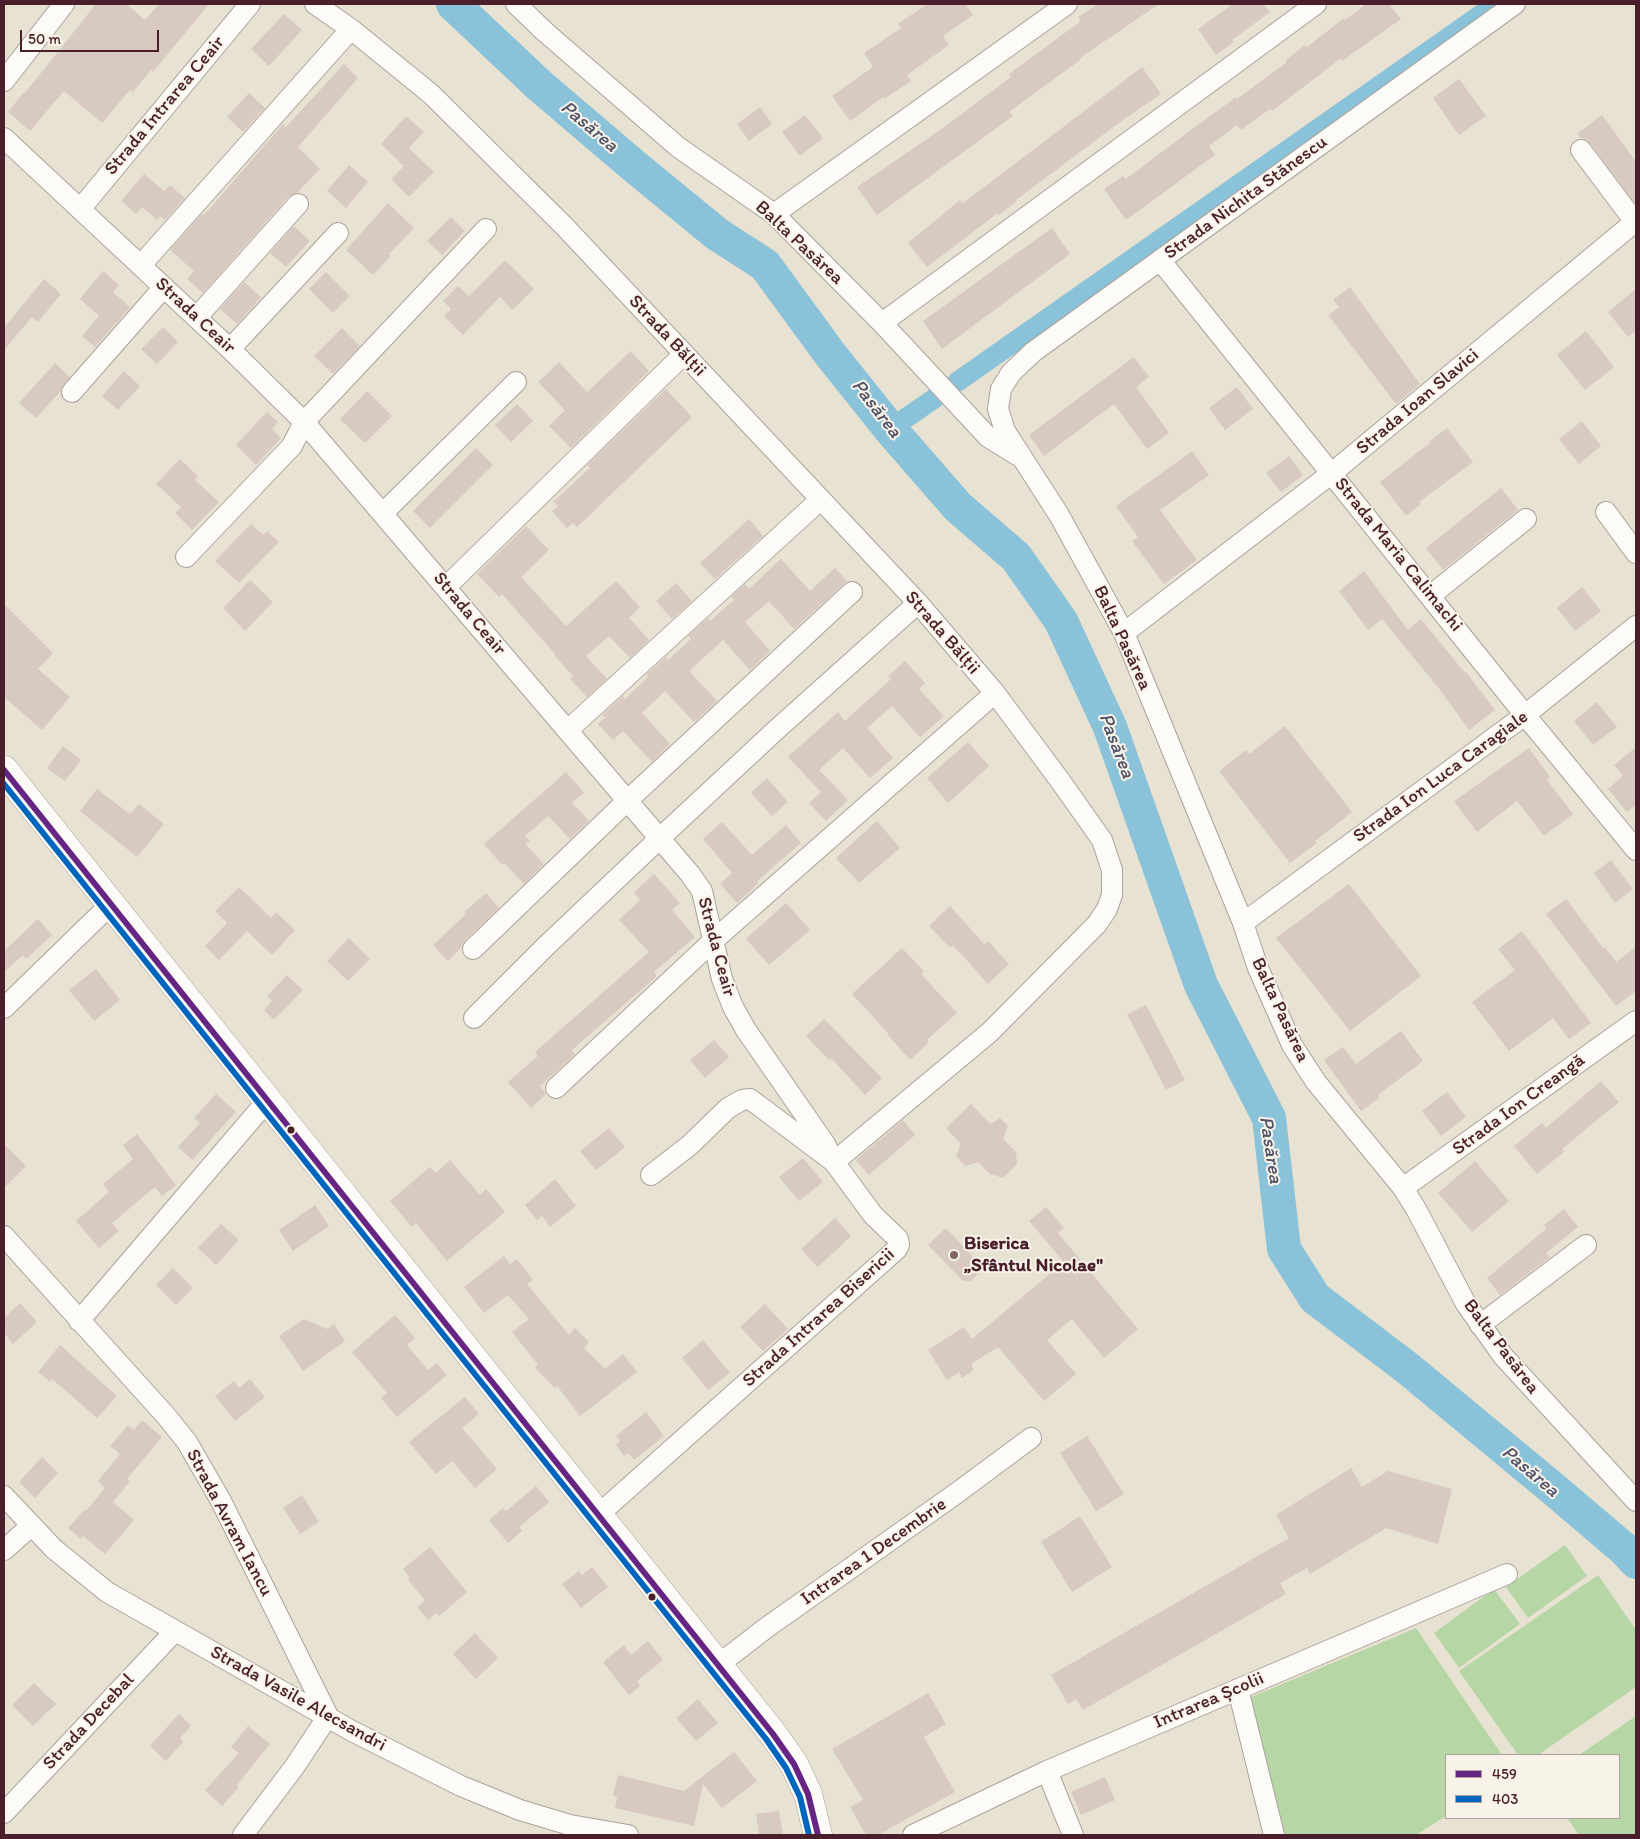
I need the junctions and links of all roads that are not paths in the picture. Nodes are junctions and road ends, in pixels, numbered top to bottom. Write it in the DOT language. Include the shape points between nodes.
graph roads {
  1 [pos="64,4"];
  2 [pos="250,4"];
  3 [pos="315,4"];
  4 [pos="516,4"];
  5 [pos="1067,4"];
  6 [pos="1316,4"];
  7 [pos="1515,4"];
  8 [pos="351,29"];
  9 [pos="4,80"];
  10 [pos="4,138"];
  11 [pos="1581,150"];
  12 [pos="298,204"];
  13 [pos="81,208"];
  14 [pos="774,214"];
  15 [pos="1636,221"];
  16 [pos="486,229"];
  17 [pos="338,233"];
  18 [pos="1160,260"];
  19 [pos="141,265"];
  20 [pos="164,287"];
  21 [pos="196,317"];
  22 [pos="882,323"];
  23 [pos="230,349"];
  24 [pos="684,354"];
  25 [pos="516,382"];
  26 [pos="72,392"];
  27 [pos="998,409"];
  28 [pos="304,422"];
  29 [pos="1023,459"];
  30 [pos="1332,473"];
  31 [pos="820,500"];
  32 [pos="1606,512"];
  33 [pos="383,513"];
  34 [pos="1526,519"];
  35 [pos="1636,553"];
  36 [pos="186,558"];
  37 [pos="446,587"];
  38 [pos="852,592"];
  39 [pos="1430,596"];
  40 [pos="918,604"];
  41 [pos="1636,626"];
  42 [pos="1124,633"];
  43 [pos="995,693"];
  44 [pos="1525,715"];
  45 [pos="568,730"];
  46 [pos="4,770"];
  47 [pos="628,800"];
  48 [pos="660,838"];
  49 [pos="1636,850"];
  50 [pos="110,905"];
  51 [pos="1243,923"];
  52 [pos="714,940"];
  53 [pos="473,949"];
  54 [pos="4,1008"];
  55 [pos="474,1018"];
  56 [pos="1636,1021"];
  57 [pos="556,1088"];
  58 [pos="267,1100"];
  59 [pos="834,1162"];
  60 [pos="651,1175"];
  61 [pos="1402,1188"];
  62 [pos="4,1236"];
  63 [pos="1586,1245"];
  64 [pos="79,1321"];
  65 [pos="1480,1325"];
  66 [pos="1030,1438"];
  67 [pos="4,1496"];
  68 [pos="1636,1501"];
  69 [pos="598,1515"];
  70 [pos="31,1526"];
  71 [pos="4,1550"];
  72 [pos="1507,1574"];
  73 [pos="175,1631"];
  74 [pos="718,1665"];
  75 [pos="1238,1689"];
  76 [pos="328,1716"];
  77 [pos="1047,1771"];
  78 [pos="4,1813"];
  79 [pos="567,1830"];
  80 [pos="243,1835"];
  81 [pos="628,1835"];
  82 [pos="818,1835"];
  83 [pos="913,1835"];
  84 [pos="1073,1835"];
  85 [pos="1274,1835"];
  1 -- 9 [label="street"];
  2 -- 13 [label="street, Strada Intrarea Ceair"];
  3 -- 8 [label="street, Strada Bălții"];
  4 -- 14 [label="street, Balta Pasărea" via="678,147"];
  5 -- 14 [label="street"];
  6 -- 22 [label="street"];
  7 -- 18 [label="street, Strada Nichita Stănescu"];
  8 -- 19 [label="street"];
  8 -- 24 [label="street, Strada Bălții" via="431,94 565,227"];
  10 -- 13 [label="street, Strada Ceair"];
  11 -- 15 [label="street"];
  12 -- 21 [label="street"];
  13 -- 19 [label="street, Strada Ceair"];
  14 -- 22 [label="street, Balta Pasărea"];
  15 -- 30 [label="street, Strada Ioan Slavici"];
  16 -- 28 [label="street"];
  17 -- 23 [label="street"];
  18 -- 27 [label="street, Strada Nichita Stănescu" via="1033,352 1011,373 1001,389"];
  18 -- 30 [label="street, Strada Maria Calimachi"];
  19 -- 20 [label="street, Strada Ceair"];
  20 -- 21 [label="street, Strada Ceair"];
  20 -- 26 [label="street"];
  21 -- 23 [label="street, Strada Ceair"];
  22 -- 29 [label="street, Balta Pasărea" via="988,437"];
  23 -- 28 [label="street, Strada Ceair"];
  24 -- 31 [label="street, Strada Bălții"];
  24 -- 37 [label="street"];
  25 -- 33 [label="street"];
  27 -- 29 [label="street, Balta Pasărea" via="1005,431"];
  28 -- 33 [label="street, Strada Ceair"];
  28 -- 36 [label="street" via="292,446"];
  29 -- 42 [label="street, Balta Pasărea" via="1059,515"];
  30 -- 39 [label="street, Strada Maria Calimachi"];
  30 -- 42 [label="street, Strada Ioan Slavici"];
  31 -- 40 [label="street, Strada Bălții"];
  31 -- 45 [label="street"];
  32 -- 35 [label="street"];
  33 -- 37 [label="street, Strada Ceair"];
  34 -- 39 [label="street"];
  37 -- 45 [label="street, Strada Ceair"];
  38 -- 47 [label="street"];
  39 -- 44 [label="street, Strada Maria Calimachi"];
  40 -- 43 [label="street, Strada Bălții"];
  40 -- 48 [label="street"];
  41 -- 44 [label="street, Strada Ion Luca Caragiale"];
  42 -- 51 [label="street, Balta Pasărea"];
  43 -- 52 [label="street"];
  43 -- 59 [label="street, Strada Bălții" via="1102,840 1112,870 1112,895 1097,924 990,1032"];
  44 -- 49 [label="street, Strada Maria Calimachi"];
  44 -- 51 [label="street, Strada Ion Luca Caragiale"];
  45 -- 47 [label="street, Strada Ceair"];
  46 -- 50 [label="main road"];
  47 -- 48 [label="street, Strada Ceair"];
  47 -- 53 [label="street"];
  48 -- 52 [label="street, Strada Ceair" via="702,891"];
  48 -- 55 [label="street"];
  50 -- 54 [label="street"];
  50 -- 58 [label="main road"];
  51 -- 61 [label="street, Balta Pasărea" via="1258,968 1292,1045 1316,1082"];
  52 -- 57 [label="street"];
  52 -- 59 [label="street, Strada Ceair" via="722,979 737,1015"];
  56 -- 61 [label="street, Strada Ion Creangă"];
  58 -- 64 [label="street"];
  58 -- 69 [label="main road"];
  59 -- 60 [label="street, Strada Intrarea Bisericii" via="750,1099 728,1108 690,1145"];
  59 -- 69 [label="street, Strada Intrarea Bisericii" via="873,1215 898,1239 898,1249"];
  61 -- 65 [label="street, Balta Pasărea"];
  62 -- 64 [label="street, Strada Avram Iancu"];
  63 -- 65 [label="street"];
  64 -- 76 [label="street, Strada Avram Iancu" via="187,1442 222,1501"];
  65 -- 68 [label="street, Balta Pasărea" via="1503,1356"];
  66 -- 74 [label="street, Intrarea 1 Decembrie"];
  67 -- 70 [label="street, Strada Vasile Alecsandri"];
  69 -- 74 [label="main road"];
  70 -- 71 [label="street"];
  70 -- 73 [label="street, Strada Vasile Alecsandri" via="107,1592"];
  72 -- 75 [label="street, Intrarea Școlii"];
  73 -- 76 [label="street, Strada Vasile Alecsandri"];
  73 -- 78 [label="street, Strada Decebal"];
  74 -- 82 [label="main road" via="794,1764 808,1794"];
  75 -- 77 [label="street, Intrarea Școlii"];
  75 -- 85 [label="street"];
  76 -- 79 [label="street, Strada Vasile Alecsandri" via="461,1786"];
  76 -- 80 [label="street" via="296,1766"];
  77 -- 83 [label="street, Intrarea Școlii"];
  77 -- 84 [label="street"];
  79 -- 81 [label="street, Strada Vasile Alecsandri"];
}
